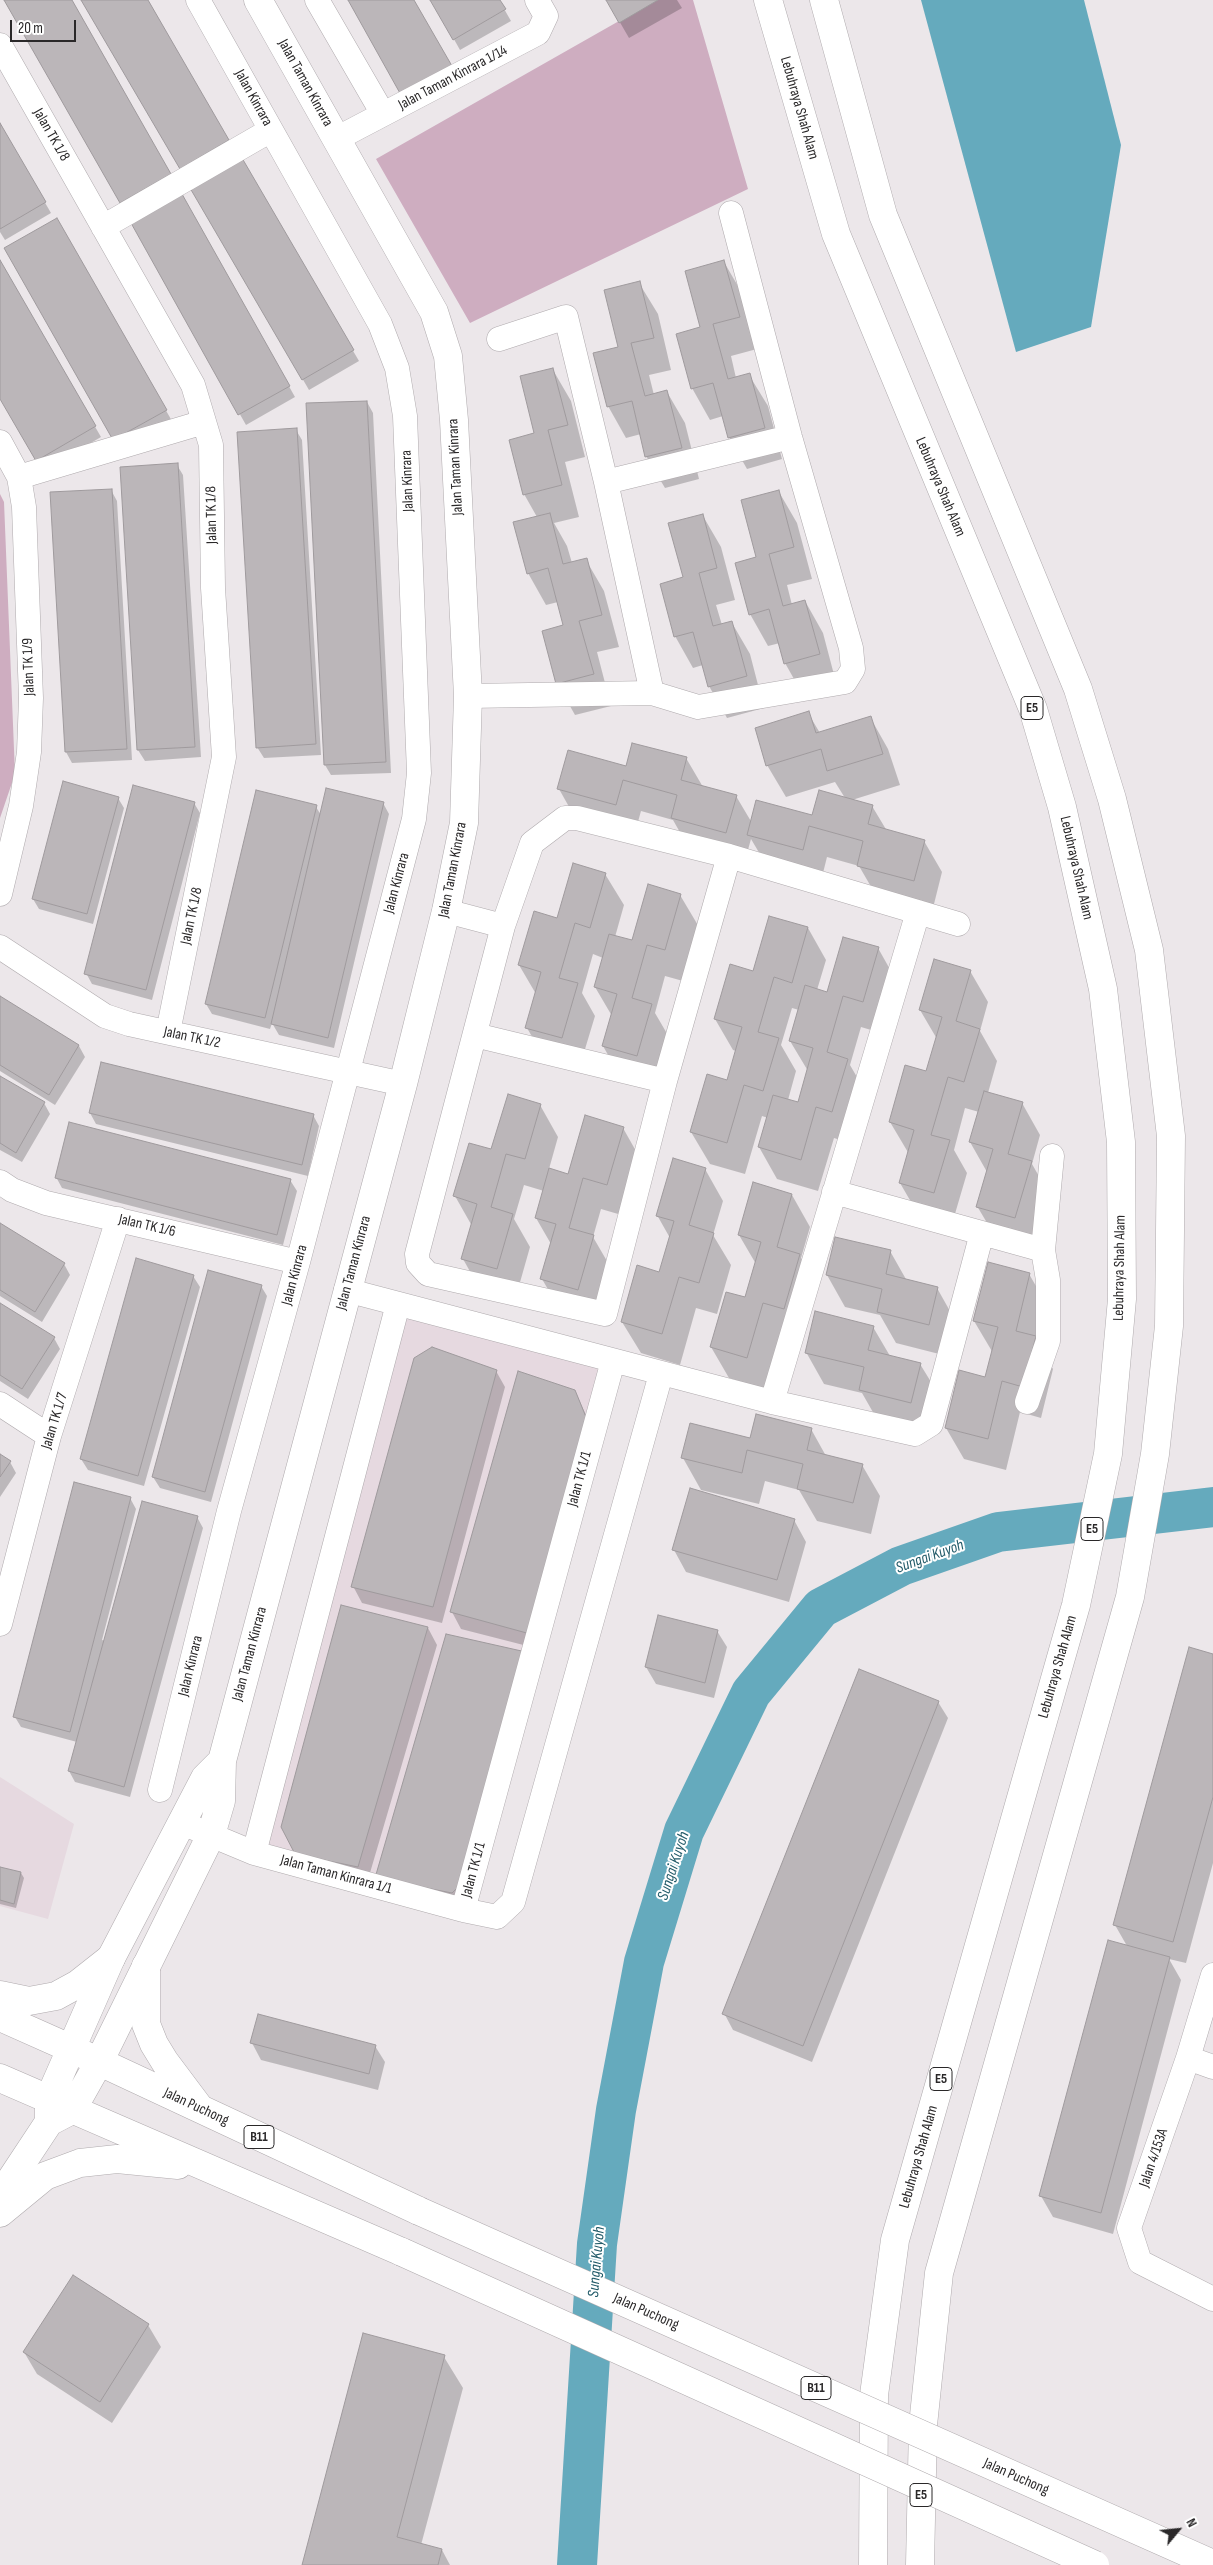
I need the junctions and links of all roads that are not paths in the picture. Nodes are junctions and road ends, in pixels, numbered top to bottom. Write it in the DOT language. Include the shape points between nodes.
graph roads {
  1 [pos="198,0"];
  2 [pos="258,0"];
  3 [pos="317,0"];
  4 [pos="537,0"];
  5 [pos="768,0"];
  6 [pos="824,0"];
  7 [pos="0,45"];
  8 [pos="383,114"];
  9 [pos="271,130"];
  10 [pos="336,139"];
  11 [pos="731,214"];
  12 [pos="103,227"];
  13 [pos="499,339"];
  14 [pos="204,422"];
  15 [pos="790,437"];
  16 [pos="0,442"];
  17 [pos="19,478"];
  18 [pos="606,482"];
  19 [pos="652,693"];
  20 [pos="468,696"];
  21 [pos="729,856"];
  22 [pos="0,894"];
  23 [pos="446,911"];
  24 [pos="918,912"];
  25 [pos="958,924"];
  26 [pos="503,926"];
  27 [pos="0,947"];
  28 [pos="168,1032"];
  29 [pos="475,1035"];
  30 [pos="348,1072"];
  31 [pos="665,1081"];
  32 [pos="402,1084"];
  33 [pos="1052,1156"];
  34 [pos="0,1182"];
  35 [pos="834,1192"];
  36 [pos="118,1220"];
  37 [pos="982,1233"];
  38 [pos="1043,1250"];
  39 [pos="298,1262"];
  40 [pos="346,1290"];
  41 [pos="398,1304"];
  42 [pos="612,1361"];
  43 [pos="660,1374"];
  44 [pos="772,1402"];
  45 [pos="1027,1402"];
  46 [pos="0,1404"];
  47 [pos="50,1436"];
  48 [pos="0,1624"];
  49 [pos="222,1761"];
  50 [pos="160,1790"];
  51 [pos="182,1823"];
  52 [pos="211,1835"];
  53 [pos="254,1853"];
  54 [pos="463,1910"];
  55 [pos="112,1958"];
  56 [pos="146,1966"];
  57 [pos="1213,1975"];
  58 [pos="0,1995"];
  59 [pos="0,2018"];
  60 [pos="72,2048"];
  61 [pos="1188,2058"];
  62 [pos="99,2062"];
  63 [pos="1213,2067"];
  64 [pos="0,2078"];
  65 [pos="56,2110"];
  66 [pos="201,2110"];
  67 [pos="202,2167"];
  68 [pos="0,2196"];
  69 [pos="0,2213"];
  70 [pos="1213,2299"];
  71 [pos="1213,2564"];
  72 [pos="873,2565"];
  73 [pos="920,2565"];
  74 [pos="1095,2565"];
  1 -- 9 [label="street, Jalan Kinrara"];
  2 -- 10 [label="main road, Jalan Taman Kinrara"];
  3 -- 8 [label="street"];
  4 -- 8 [label="street, Jalan Taman Kinrara 1/14" via="546,16 538,33"];
  5 -- 72 [label="main road, Lebuhraya Shah Alam / E5" via="836,234 1033,709 1062,807 1102,989 1121,1142 1122,1299 1108,1454 1076,1604 895,2240 874,2395"];
  6 -- 73 [label="main road, E5" via="884,215 1078,689 1112,799 1149,950 1171,1136 1169,1326 1155,1454 1130,1596 939,2273 923,2425"];
  7 -- 12 [label="street, Jalan TK 1/8"];
  8 -- 10 [label="street, Jalan Taman Kinrara 1/14"];
  9 -- 12 [label="street"];
  9 -- 30 [label="street, Jalan Kinrara" via="380,324 397,368 405,416 419,773 414,819"];
  10 -- 20 [label="main road, Jalan Taman Kinrara" via="434,312 448,356"];
  11 -- 15 [label="street"];
  12 -- 14 [label="street, Jalan TK 1/8" via="193,385"];
  13 -- 18 [label="street" via="566,316"];
  14 -- 17 [label="street"];
  14 -- 28 [label="street, Jalan TK 1/8" via="211,445 213,588 224,757"];
  15 -- 18 [label="street"];
  15 -- 19 [label="street" via="850,648 853,670 845,682 698,707"];
  16 -- 17 [label="street, Jalan TK 1/9"];
  17 -- 22 [label="street, Jalan TK 1/9" via="24,507 31,698 29,752 21,806"];
  18 -- 19 [label="street"];
  19 -- 20 [label="street"];
  20 -- 23 [label="main road, Jalan Taman Kinrara" via="464,823"];
  21 -- 24 [label="street"];
  21 -- 26 [label="street" via="578,818 565,818 532,843"];
  21 -- 31 [label="street"];
  23 -- 26 [label="street"];
  23 -- 32 [label="main road, Jalan Taman Kinrara"];
  24 -- 25 [label="street"];
  24 -- 35 [label="street"];
  26 -- 29 [label="street"];
  27 -- 28 [label="street, Jalan TK 1/2" via="105,1016"];
  28 -- 30 [label="street, Jalan TK 1/2"];
  29 -- 31 [label="street"];
  29 -- 31 [label="street" via="417,1254 418,1263 428,1274 605,1314"];
  30 -- 32 [label="street, Jalan TK 1/2"];
  30 -- 39 [label="street, Jalan Kinrara"];
  32 -- 40 [label="main road, Jalan Taman Kinrara"];
  33 -- 38 [label="street"];
  34 -- 36 [label="street, Jalan TK 1/6" via="46,1203"];
  35 -- 37 [label="street"];
  35 -- 44 [label="street"];
  36 -- 39 [label="street, Jalan TK 1/6"];
  36 -- 47 [label="street, Jalan TK 1/7"];
  37 -- 38 [label="street"];
  37 -- 44 [label="street" via="931,1424 915,1434"];
  38 -- 45 [label="street" via="1048,1280 1048,1341"];
  39 -- 50 [label="street, Jalan Kinrara" via="229,1511"];
  40 -- 41 [label="street"];
  40 -- 49 [label="main road, Jalan Taman Kinrara"];
  41 -- 42 [label="street"];
  41 -- 53 [label="street"];
  42 -- 43 [label="street"];
  42 -- 54 [label="street, Jalan TK 1/1"];
  43 -- 44 [label="street"];
  43 -- 54 [label="street, Jalan TK 1/1" via="513,1902 497,1917"];
  46 -- 47 [label="street"];
  47 -- 48 [label="street, Jalan TK 1/7"];
  49 -- 51 [label="main road, Jalan Taman Kinrara" via="205,1778"];
  49 -- 52 [label="main road, Jalan Taman Kinrara" via="221,1801"];
  51 -- 52 [label="street"];
  51 -- 55 [label="main road, Jalan Taman Kinrara"];
  52 -- 53 [label="street, Jalan Taman Kinrara 1/1"];
  52 -- 56 [label="main road, Jalan Taman Kinrara"];
  53 -- 54 [label="street, Jalan Taman Kinrara 1/1"];
  55 -- 58 [label="main road" via="56,1996 29,2001"];
  55 -- 60 [label="main road, Jalan Taman Kinrara"];
  56 -- 62 [label="main road, Jalan Taman Kinrara"];
  56 -- 66 [label="main road" via="148,2030 165,2062"];
  57 -- 61 [label="street, Jalan 4/153A"];
  59 -- 60 [label="main road, Jalan Puchong / B11"];
  60 -- 62 [label="main road, Jalan Puchong / B11"];
  60 -- 65 [label="main road, Jalan Taman Kinrara"];
  61 -- 63 [label="street"];
  61 -- 70 [label="street, Jalan 4/153A" via="1129,2228 1140,2262"];
  62 -- 65 [label="main road, Jalan Taman Kinrara"];
  62 -- 66 [label="main road, Jalan Puchong / B11"];
  64 -- 65 [label="main road"];
  65 -- 67 [label="main road"];
  65 -- 68 [label="main road"];
  66 -- 71 [label="main road, Jalan Puchong / B11, bridge" via="419,2211"];
  67 -- 69 [label="main road" via="117,2159 80,2163 45,2176"];
  67 -- 74 [label="main road, bridge" via="402,2252"];
}
